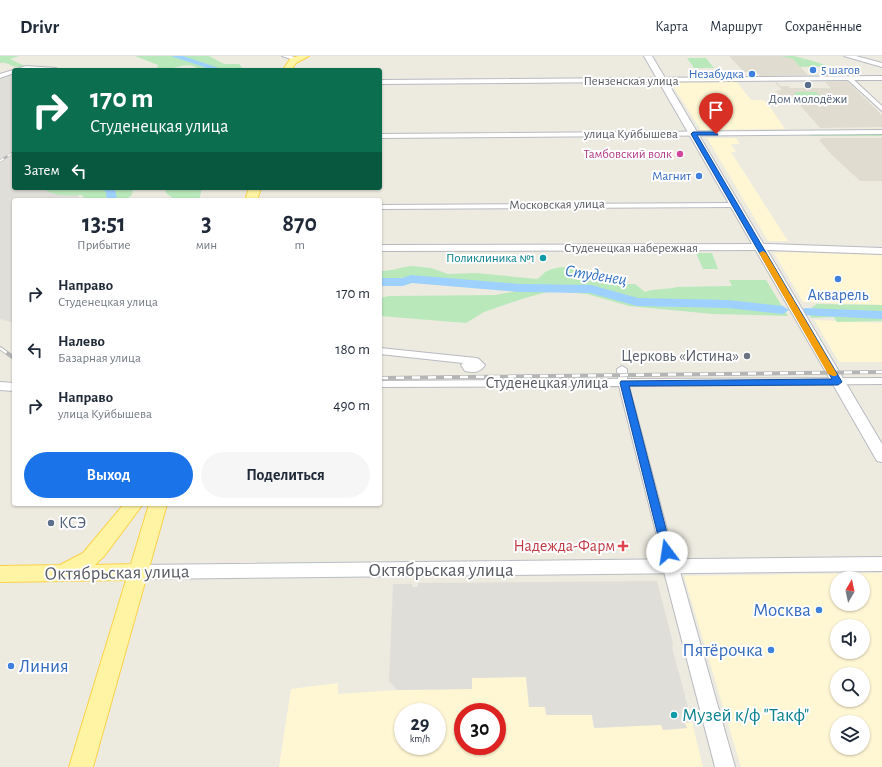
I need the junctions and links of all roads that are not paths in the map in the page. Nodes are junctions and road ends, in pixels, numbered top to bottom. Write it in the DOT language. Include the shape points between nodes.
graph roads {
  1 [pos="285,56"];
  2 [pos="648,56"];
  3 [pos="848,56"];
  4 [pos="301,57"];
  5 [pos="882,65"];
  6 [pos="288,68"];
  7 [pos="12,72"];
  8 [pos="0,76"];
  9 [pos="850,78"];
  10 [pos="882,78"];
  11 [pos="662,80"];
  12 [pos="382,82"];
  13 [pos="882,109"];
  14 [pos="882,132"];
  15 [pos="693,134"];
  16 [pos="382,136"];
  17 [pos="734,205"];
  18 [pos="382,207"];
  19 [pos="382,248"];
  20 [pos="760,248"];
  21 [pos="882,251"];
  22 [pos="382,351"];
  23 [pos="472,361"];
  24 [pos="622,369"];
  25 [pos="882,381"];
  26 [pos="838,382"];
  27 [pos="624,383"];
  28 [pos="382,384"];
  29 [pos="0,386"];
  30 [pos="12,387"];
  31 [pos="882,457"];
  32 [pos="132,506"];
  33 [pos="157,506"];
  34 [pos="882,564"];
  35 [pos="672,568"];
  36 [pos="137,572"];
  37 [pos="63,573"];
  38 [pos="0,574"];
  39 [pos="81,767"];
  40 [pos="725,767"];
  1 -- 4 [label="street"];
  2 -- 11 [label="main road"];
  3 -- 5 [label="main road"];
  4 -- 6 [label="main road"];
  7 -- 8 [label="street"];
  9 -- 10 [label="street, Пензенская улица"];
  9 -- 11 [label="street, Пензенская улица"];
  9 -- 13 [label="street"];
  11 -- 12 [label="street, Пензенская улица"];
  11 -- 15 [label="main road"];
  14 -- 15 [label="street, улица Куйбышева"];
  15 -- 16 [label="street, улица Куйбышева"];
  15 -- 17 [label="main road"];
  17 -- 18 [label="street, Московская улица"];
  17 -- 20 [label="main road"];
  19 -- 20 [label="street, Студенецкая набережная"];
  20 -- 21 [label="street, Студенецкая набережная"];
  20 -- 26 [label="main road"];
  22 -- 23 [label="street"];
  24 -- 27 [label="street"];
  25 -- 26 [label="street, Студенецкая улица"];
  26 -- 27 [label="street, Студенецкая улица"];
  26 -- 31 [label="main road"];
  27 -- 28 [label="street, Студенецкая улица"];
  27 -- 35 [label="street"];
  29 -- 30 [label="street"];
  32 -- 37 [label="main road" via="90,558"];
  33 -- 36 [label="main road"];
  34 -- 35 [label="main road, Октябрьская улица"];
  35 -- 36 [label="main road, Октябрьская улица"];
  35 -- 40 [label="street"];
  36 -- 37 [label="main road, Октябрьская улица"];
  36 -- 39 [label="main road"];
  37 -- 38 [label="main road, Октябрьская улица"];
}
